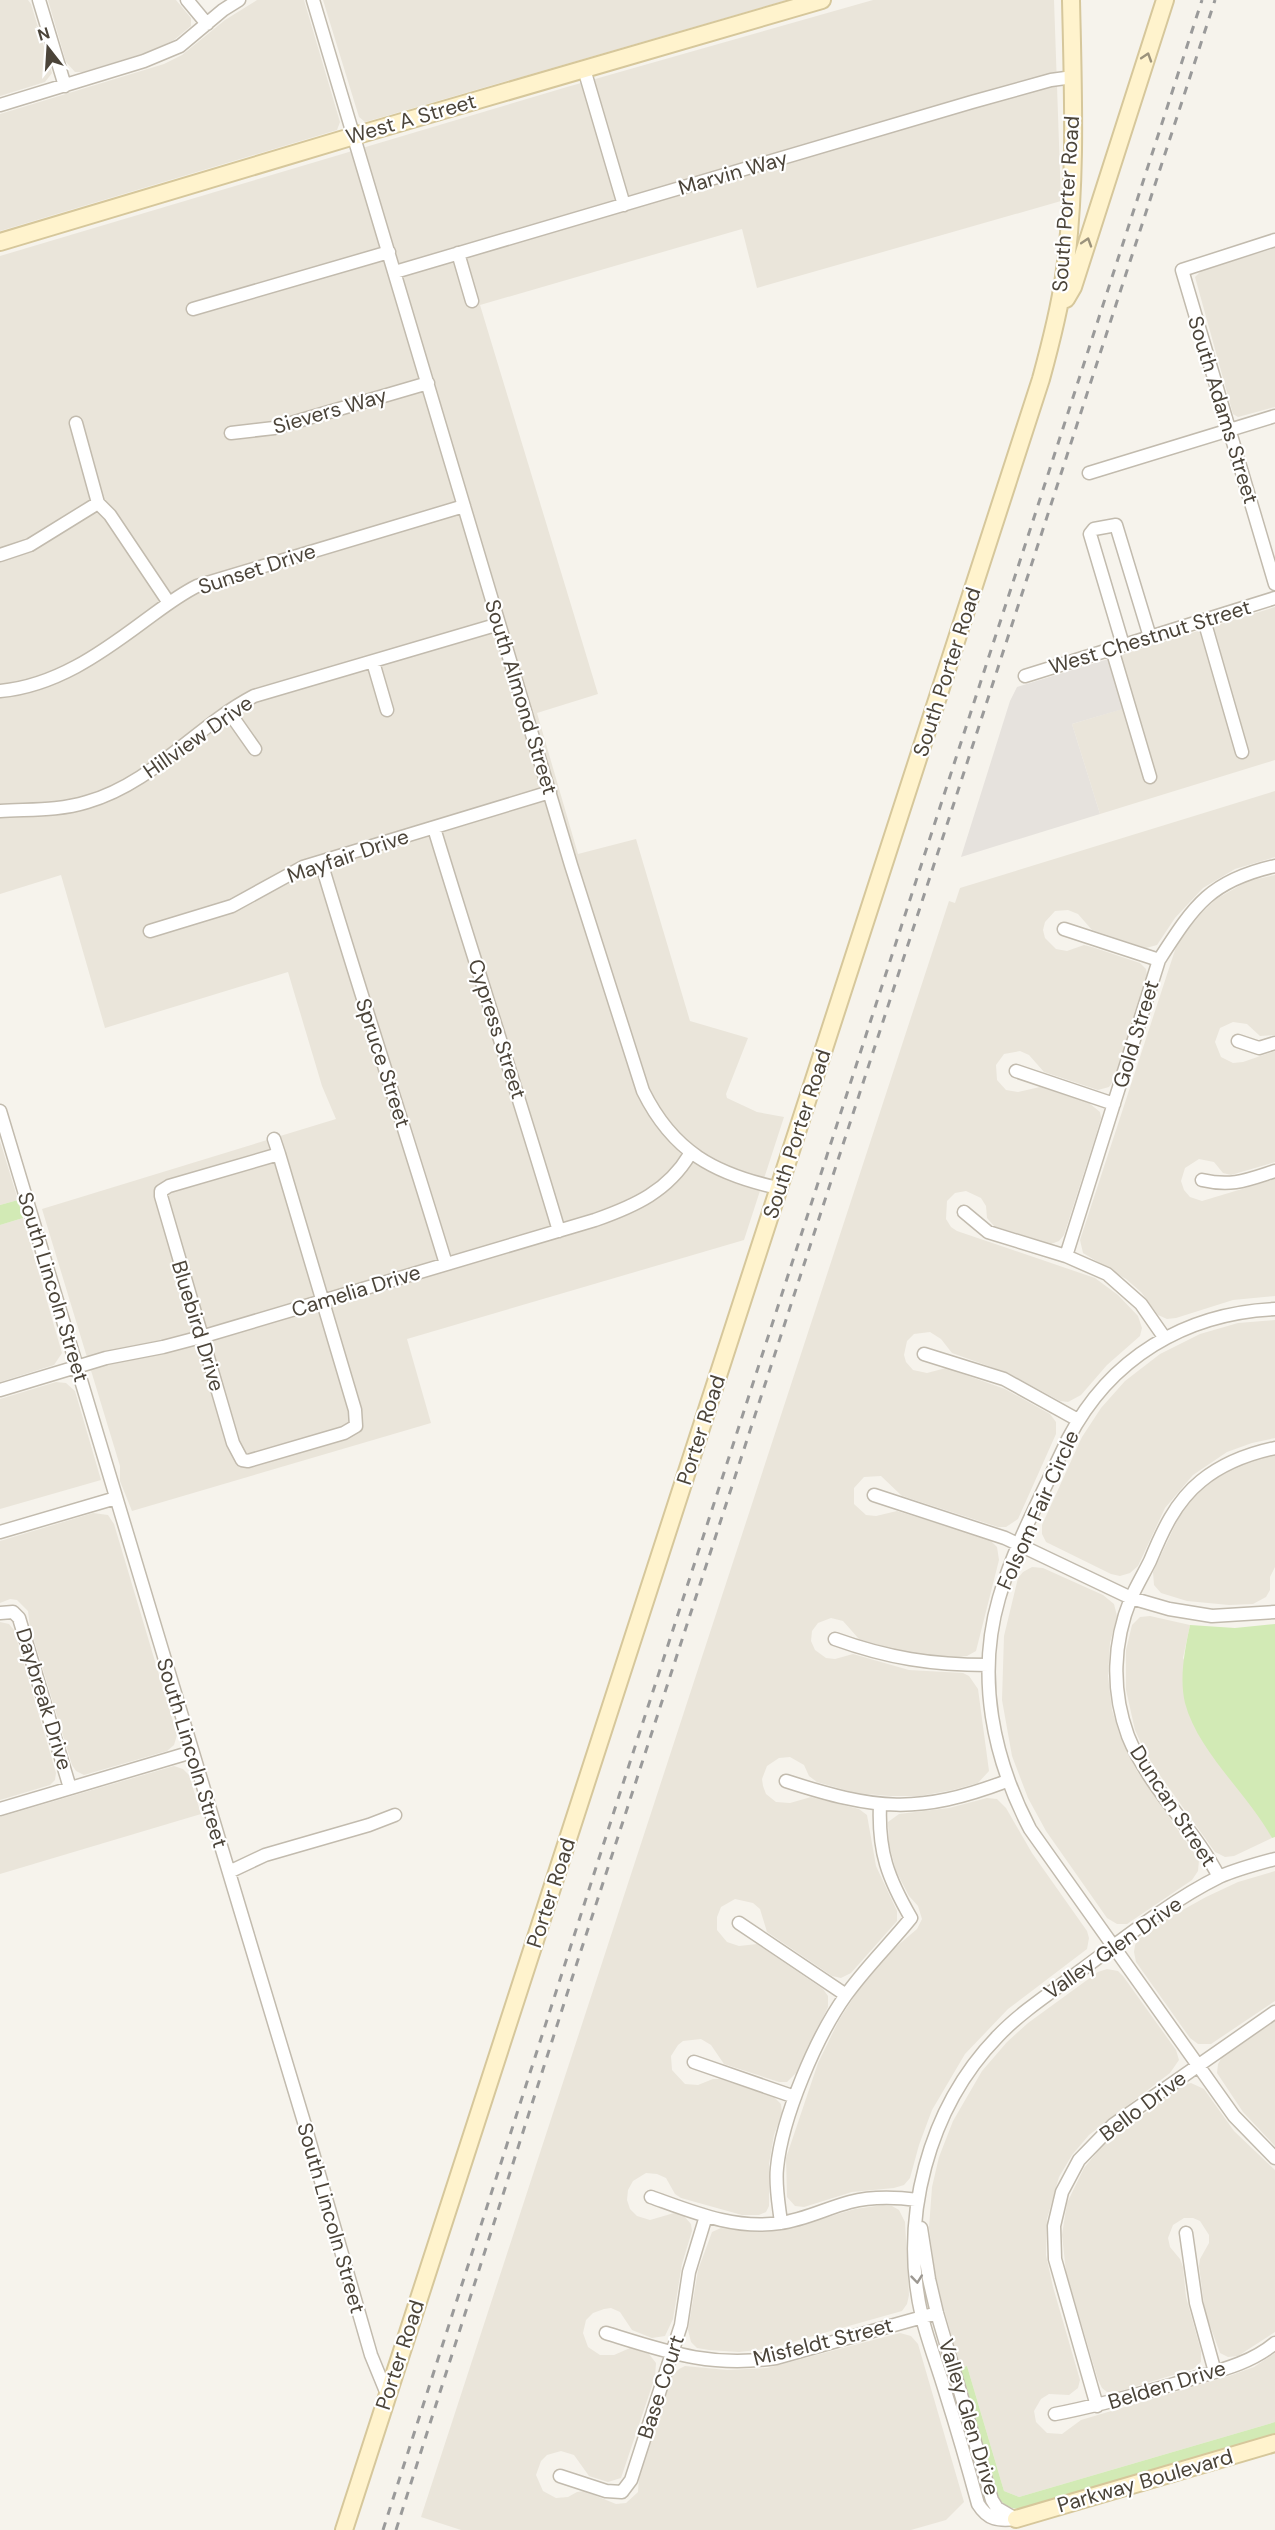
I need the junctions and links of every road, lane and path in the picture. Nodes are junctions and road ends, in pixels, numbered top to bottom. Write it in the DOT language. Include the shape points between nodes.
graph roads {
  1 [pos="39,0"];
  2 [pos="187,0"];
  3 [pos="239,0"];
  4 [pos="313,0"];
  5 [pos="822,0"];
  6 [pos="1071,0"];
  7 [pos="1165,0"];
  8 [pos="207,24"];
  9 [pos="584,69"];
  10 [pos="1073,77"];
  11 [pos="65,86"];
  12 [pos="0,105"];
  13 [pos="354,136"];
  14 [pos="624,205"];
  15 [pos="1275,240"];
  16 [pos="0,242"];
  17 [pos="389,252"];
  18 [pos="458,253"];
  19 [pos="395,272"];
  20 [pos="472,302"];
  21 [pos="193,309"];
  22 [pos="1057,315"];
  23 [pos="428,383"];
  24 [pos="1275,416"];
  25 [pos="76,423"];
  26 [pos="1229,430"];
  27 [pos="231,433"];
  28 [pos="1089,473"];
  29 [pos="98,503"];
  30 [pos="464,506"];
  31 [pos="0,555"];
  32 [pos="1275,584"];
  33 [pos="1275,597"];
  34 [pos="170,603"];
  35 [pos="1204,620"];
  36 [pos="500,624"];
  37 [pos="1150,637"];
  38 [pos="1118,647"];
  39 [pos="373,662"];
  40 [pos="1025,676"];
  41 [pos="0,691"];
  42 [pos="387,710"];
  43 [pos="229,712"];
  44 [pos="255,749"];
  45 [pos="1242,752"];
  46 [pos="1150,777"];
  47 [pos="550,792"];
  48 [pos="0,811"];
  49 [pos="435,828"];
  50 [pos="321,862"];
  51 [pos="1275,867"];
  52 [pos="1064,929"];
  53 [pos="150,931"];
  54 [pos="1159,960"];
  55 [pos="1238,1041"];
  56 [pos="1275,1043"];
  57 [pos="1016,1071"];
  58 [pos="1114,1104"];
  59 [pos="0,1111"];
  60 [pos="274,1140"];
  61 [pos="279,1154"];
  62 [pos="690,1154"];
  63 [pos="1275,1171"];
  64 [pos="1202,1180"];
  65 [pos="778,1188"];
  66 [pos="964,1212"];
  67 [pos="559,1231"];
  68 [pos="758,1255"];
  69 [pos="1066,1256"];
  70 [pos="446,1264"];
  71 [pos="323,1300"];
  72 [pos="1275,1309"];
  73 [pos="201,1337"];
  74 [pos="1164,1337"];
  75 [pos="924,1354"];
  76 [pos="77,1367"];
  77 [pos="0,1390"];
  78 [pos="1078,1420"];
  79 [pos="1275,1448"];
  80 [pos="874,1495"];
  81 [pos="116,1498"];
  82 [pos="0,1532"];
  83 [pos="1019,1545"];
  84 [pos="1131,1598"];
  85 [pos="1275,1612"];
  86 [pos="0,1613"];
  87 [pos="835,1639"];
  88 [pos="988,1665"];
  89 [pos="192,1752"];
  90 [pos="786,1781"];
  91 [pos="1007,1781"];
  92 [pos="70,1788"];
  93 [pos="880,1805"];
  94 [pos="0,1809"];
  95 [pos="395,1815"];
  96 [pos="1275,1859"];
  97 [pos="229,1872"];
  98 [pos="1219,1877"];
  99 [pos="740,1923"];
  100 [pos="1113,1947"];
  101 [pos="846,1995"];
  102 [pos="1275,2012"];
  103 [pos="694,2062"];
  104 [pos="1198,2065"];
  105 [pos="795,2097"];
  106 [pos="1275,2158"];
  107 [pos="651,2197"];
  108 [pos="918,2200"];
  109 [pos="706,2216"];
  110 [pos="781,2223"];
  111 [pos="1186,2233"];
  112 [pos="937,2313"];
  113 [pos="922,2317"];
  114 [pos="606,2333"];
  115 [pos="1275,2343"];
  116 [pos="671,2353"];
  117 [pos="1215,2372"];
  118 [pos="387,2394"];
  119 [pos="1097,2406"];
  120 [pos="1055,2414"];
  121 [pos="1275,2443"];
  122 [pos="560,2476"];
  123 [pos="1016,2519"];
  124 [pos="344,2530"];
  1 -- 11 [label="street"];
  2 -- 8 [label="street"];
  3 -- 8 [label="street"];
  4 -- 13 [label="street, South Almond Street"];
  5 -- 9 [label="street, West A Street"];
  6 -- 10 [label="street, South Porter Road"];
  22 -- 7 [label="street, one-way" via="1073,287"];
  8 -- 11 [label="street" via="180,46"];
  9 -- 13 [label="street, West A Street"];
  9 -- 14 [label="street"];
  10 -- 14 [label="street, Marvin Way" via="972,102"];
  10 -- 22 [label="street, South Porter Road" via="1070,217"];
  11 -- 12 [label="street"];
  13 -- 16 [label="street, West A Street"];
  13 -- 17 [label="street, South Almond Street"];
  14 -- 18 [label="street, Marvin Way"];
  15 -- 26 [label="street, South Adams Street" via="1182,270"];
  17 -- 19 [label="street, South Almond Street"];
  17 -- 21 [label="street"];
  18 -- 19 [label="street, Marvin Way"];
  18 -- 20 [label="street"];
  19 -- 23 [label="street, South Almond Street"];
  22 -- 65 [label="street, South Porter Road" via="1041,380"];
  23 -- 27 [label="street, Sievers Way" via="274,428"];
  23 -- 30 [label="street, South Almond Street"];
  24 -- 26 [label="street"];
  25 -- 29 [label="street"];
  26 -- 28 [label="street"];
  26 -- 32 [label="street, South Adams Street"];
  29 -- 31 [label="street" via="30,545"];
  29 -- 34 [label="street"];
  30 -- 34 [label="street, Sunset Drive" via="216,579"];
  30 -- 36 [label="street, South Almond Street"];
  33 -- 35 [label="street, West Chestnut Street"];
  34 -- 41 [label="street, Sunset Drive" via="73,669 48,681"];
  35 -- 37 [label="street, West Chestnut Street"];
  35 -- 45 [label="street"];
  36 -- 39 [label="street, Hillview Drive"];
  36 -- 47 [label="street, South Almond Street"];
  37 -- 38 [label="street, West Chestnut Street"];
  37 -- 38 [label="street" via="1116,525 1094,529 1090,534"];
  38 -- 40 [label="street, West Chestnut Street"];
  38 -- 46 [label="street"];
  39 -- 42 [label="street"];
  39 -- 43 [label="street, Hillview Drive" via="254,696"];
  43 -- 44 [label="street"];
  43 -- 48 [label="street, Hillview Drive" via="156,767 101,798 56,808"];
  47 -- 49 [label="street, Mayfair Drive"];
  47 -- 62 [label="street, South Almond Street" via="643,1091 663,1125"];
  49 -- 50 [label="street, Mayfair Drive"];
  49 -- 67 [label="street, Cypress Street"];
  50 -- 53 [label="street, Mayfair Drive" via="286,874 232,906"];
  50 -- 70 [label="street, Spruce Street"];
  51 -- 54 [label="street, Gold Street" via="1245,873 1212,891 1185,920"];
  52 -- 54 [label="street"];
  54 -- 58 [label="street, Gold Street"];
  55 -- 56 [label="street" via="1259,1048"];
  57 -- 58 [label="street"];
  58 -- 69 [label="street, Gold Street"];
  59 -- 76 [label="street, South Lincoln Street"];
  60 -- 61 [label="street"];
  61 -- 71 [label="street"];
  61 -- 73 [label="street, Bluebird Drive" via="161,1191"];
  62 -- 65 [label="street, South Almond Street" via="716,1168"];
  62 -- 67 [label="street, Camelia Drive" via="673,1178 646,1199 614,1214"];
  63 -- 64 [label="street" via="1234,1184"];
  65 -- 68 [label="street, South Porter Road"];
  66 -- 69 [label="street" via="988,1232"];
  67 -- 70 [label="street, Camelia Drive"];
  68 -- 118 [label="street, Porter Road"];
  69 -- 74 [label="street" via="1107,1274 1141,1304"];
  70 -- 71 [label="street, Camelia Drive"];
  71 -- 73 [label="street, Camelia Drive"];
  71 -- 73 [label="street, Bluebird Drive" via="355,1410 356,1426 344,1433 258,1459 242,1460 236,1453"];
  72 -- 74 [label="street, Folsom Fair Circle" via="1224,1314"];
  73 -- 76 [label="street, Camelia Drive"];
  74 -- 78 [label="street, Folsom Fair Circle" via="1135,1357 1101,1390"];
  75 -- 78 [label="street" via="1004,1379"];
  76 -- 77 [label="street, Camelia Drive"];
  76 -- 81 [label="street, South Lincoln Street"];
  78 -- 83 [label="street, Folsom Fair Circle"];
  79 -- 84 [label="street, Duncan Street" via="1222,1466 1199,1483 1161,1531"];
  80 -- 83 [label="street" via="981,1528"];
  81 -- 82 [label="street"];
  81 -- 89 [label="street, South Lincoln Street"];
  83 -- 84 [label="street"];
  83 -- 88 [label="street, Folsom Fair Circle" via="999,1599"];
  84 -- 85 [label="street" via="1212,1616"];
  84 -- 98 [label="street, Duncan Street" via="1117,1656 1122,1718 1139,1758"];
  86 -- 92 [label="street, Daybreak Drive" via="13,1612 22,1625"];
  87 -- 88 [label="street" via="892,1657"];
  88 -- 91 [label="street, Folsom Fair Circle" via="993,1725"];
  89 -- 92 [label="street"];
  89 -- 97 [label="street, South Lincoln Street"];
  90 -- 93 [label="street"];
  91 -- 93 [label="street" via="944,1802"];
  91 -- 100 [label="street, Folsom Fair Circle" via="1030,1829"];
  92 -- 94 [label="street"];
  93 -- 101 [label="street" via="878,1830 885,1867 911,1918"];
  95 -- 97 [label="street" via="265,1855"];
  96 -- 98 [label="street, Valley Glen Drive"];
  97 -- 118 [label="street, South Lincoln Street" via="371,2355"];
  98 -- 100 [label="street, Valley Glen Drive"];
  99 -- 101 [label="street"];
  100 -- 104 [label="street, Folsom Fair Circle"];
  100 -- 108 [label="street, Valley Glen Drive" via="1019,2016 968,2072 934,2137"];
  101 -- 105 [label="street" via="820,2039"];
  102 -- 104 [label="street, Bello Drive"];
  103 -- 105 [label="street"];
  104 -- 106 [label="street, Folsom Fair Circle" via="1247,2131"];
  104 -- 119 [label="street, Bello Drive" via="1095,2142 1069,2175 1056,2209 1055,2259"];
  105 -- 110 [label="street" via="777,2169"];
  107 -- 109 [label="street"];
  108 -- 110 [label="street" via="864,2199"];
  108 -- 112 [label="street, Valley Glen Drive"];
  108 -- 113 [label="street, Valley Glen Drive, one-way" via="914,2242"];
  109 -- 110 [label="street" via="759,2225"];
  109 -- 116 [label="street, Base Court"];
  111 -- 117 [label="street" via="1196,2303"];
  112 -- 113 [label="street, Misfeldt Street"];
  112 -- 123 [label="street, Valley Glen Drive" via="992,2500 997,2508"];
  113 -- 116 [label="street, Misfeldt Street" via="754,2361 701,2360"];
  113 -- 123 [label="street, Valley Glen Drive" via="978,2504 984,2515 993,2519"];
  114 -- 116 [label="street, Misfeldt Street"];
  115 -- 117 [label="street, Belden Drive" via="1246,2361"];
  116 -- 122 [label="street, Base Court" via="631,2480 622,2492 606,2491"];
  117 -- 119 [label="street, Belden Drive"];
  118 -- 124 [label="street, Porter Road"];
  119 -- 120 [label="street, Belden Drive"];
  121 -- 123 [label="street, Parkway Boulevard"];
}
